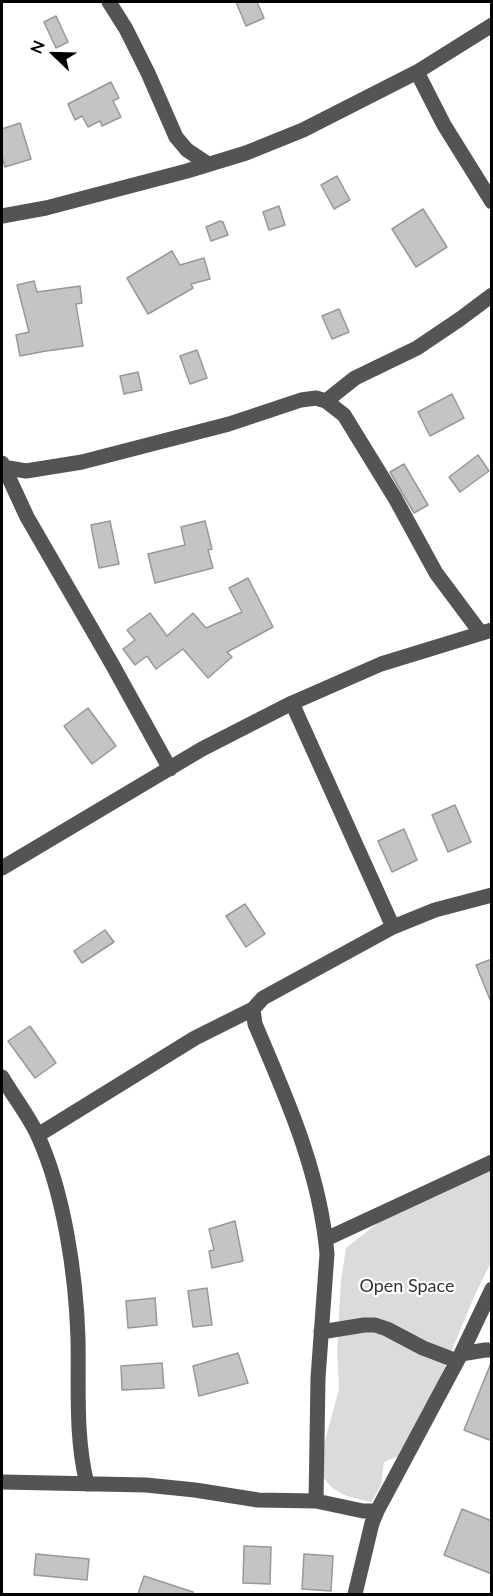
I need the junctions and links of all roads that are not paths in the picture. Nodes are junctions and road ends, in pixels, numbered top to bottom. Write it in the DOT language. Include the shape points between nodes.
graph roads {
  1 [pos="109,2"];
  2 [pos="492,25"];
  3 [pos="417,72"];
  4 [pos="208,164"];
  5 [pos="492,202"];
  6 [pos="2,216"];
  7 [pos="492,294"];
  8 [pos="326,401"];
  9 [pos="2,465"];
  10 [pos="486,631"];
  11 [pos="292,703"];
  12 [pos="170,769"];
  13 [pos="2,868"];
  14 [pos="492,895"];
  15 [pos="393,927"];
  16 [pos="254,1009"];
  17 [pos="2,1077"];
  18 [pos="38,1135"];
  19 [pos="492,1162"];
  20 [pos="326,1239"];
  21 [pos="492,1289"];
  22 [pos="321,1332"];
  23 [pos="492,1350"];
  24 [pos="459,1357"];
  25 [pos="2,1482"];
  26 [pos="87,1484"];
  27 [pos="316,1501"];
  28 [pos="378,1510"];
  29 [pos="356,1594"];
  1 -- 4 [label="street" via="148,73 176,137"];
  2 -- 3 [label="street"];
  3 -- 4 [label="street" via="303,130"];
  3 -- 5 [label="street" via="444,125"];
  4 -- 6 [label="street" via="46,208"];
  7 -- 8 [label="street" via="417,348 355,378"];
  8 -- 9 [label="street" via="302,400 230,424 82,462 26,471"];
  8 -- 10 [label="street" via="344,415 436,573"];
  9 -- 12 [label="street" via="37,535"];
  10 -- 11 [label="street" via="381,664"];
  11 -- 12 [label="street"];
  11 -- 15 [label="street"];
  12 -- 13 [label="street"];
  14 -- 15 [label="street" via="435,910"];
  15 -- 16 [label="street" via="263,998"];
  16 -- 18 [label="street" via="195,1038"];
  16 -- 20 [label="street" via="255,1024 304,1144"];
  17 -- 18 [label="street"];
  18 -- 26 [label="street" via="62,1206 65,1227 78,1334 78,1436"];
  19 -- 20 [label="street"];
  20 -- 22 [label="street"];
  21 -- 24 [label="street"];
  22 -- 24 [label="street" via="375,1325 423,1348"];
  22 -- 27 [label="street"];
  23 -- 24 [label="street"];
  24 -- 28 [label="street"];
  25 -- 26 [label="street"];
  26 -- 27 [label="street" via="156,1486 258,1500"];
  27 -- 28 [label="street" via="363,1511"];
  28 -- 29 [label="street"];
}
